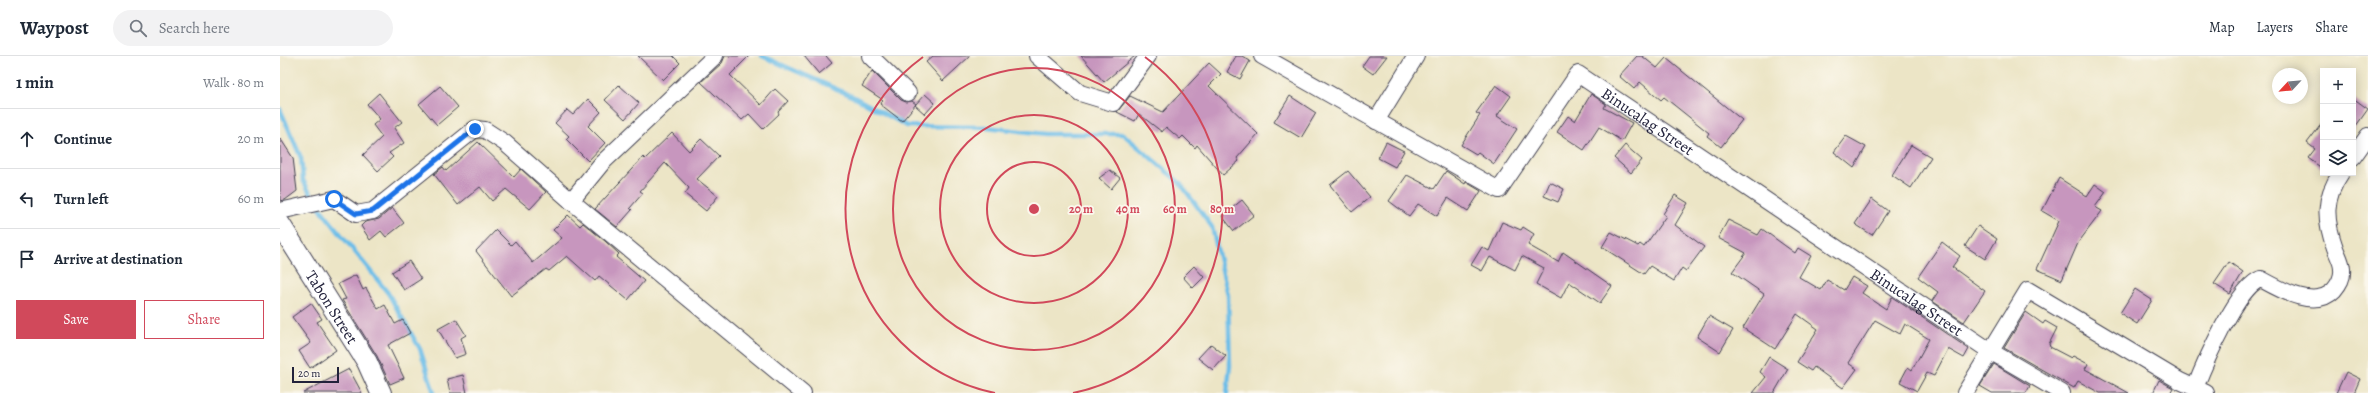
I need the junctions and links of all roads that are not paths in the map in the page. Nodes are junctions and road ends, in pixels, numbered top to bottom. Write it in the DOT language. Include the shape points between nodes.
graph roads {
  1 [pos="715,56"];
  2 [pos="871,56"];
  3 [pos="1037,56"];
  4 [pos="1262,56"];
  5 [pos="1416,56"];
  6 [pos="1144,58"];
  7 [pos="908,93"];
  8 [pos="1376,121"];
  9 [pos="2368,136"];
  10 [pos="2356,153"];
  11 [pos="2339,176"];
  12 [pos="571,201"];
  13 [pos="280,211"];
  14 [pos="280,224"];
  15 [pos="1990,351"];
  16 [pos="2038,387"];
  17 [pos="2177,387"];
  18 [pos="2201,391"];
  19 [pos="381,393"];
  20 [pos="803,393"];
  21 [pos="1965,393"];
  22 [pos="2062,393"];
  1 -- 12 [label="street" via="602,163"];
  2 -- 7 [label="street"];
  3 -- 6 [label="street" via="1080,93 1112,103"];
  4 -- 8 [label="street, Binucalag Street"];
  5 -- 8 [label="street"];
  8 -- 15 [label="street, Binucalag Street" via="1499,190 1578,74"];
  9 -- 10 [label="street"];
  11 -- 18 [label="street" via="2332,185 2326,210 2328,228 2342,268 2340,284 2327,297 2311,300 2261,279 2253,281 2242,294 2206,361"];
  12 -- 13 [label="street" via="505,143 485,130 475,129 373,211 356,214 334,199"];
  12 -- 20 [label="street"];
  14 -- 19 [label="street, Tabon Street" via="367,362"];
  15 -- 16 [label="street, Binucalag Street"];
  15 -- 17 [label="street" via="2028,290"];
  15 -- 21 [label="street"];
  16 -- 22 [label="street, Binucalag Street"];
  17 -- 18 [label="street"];
}
